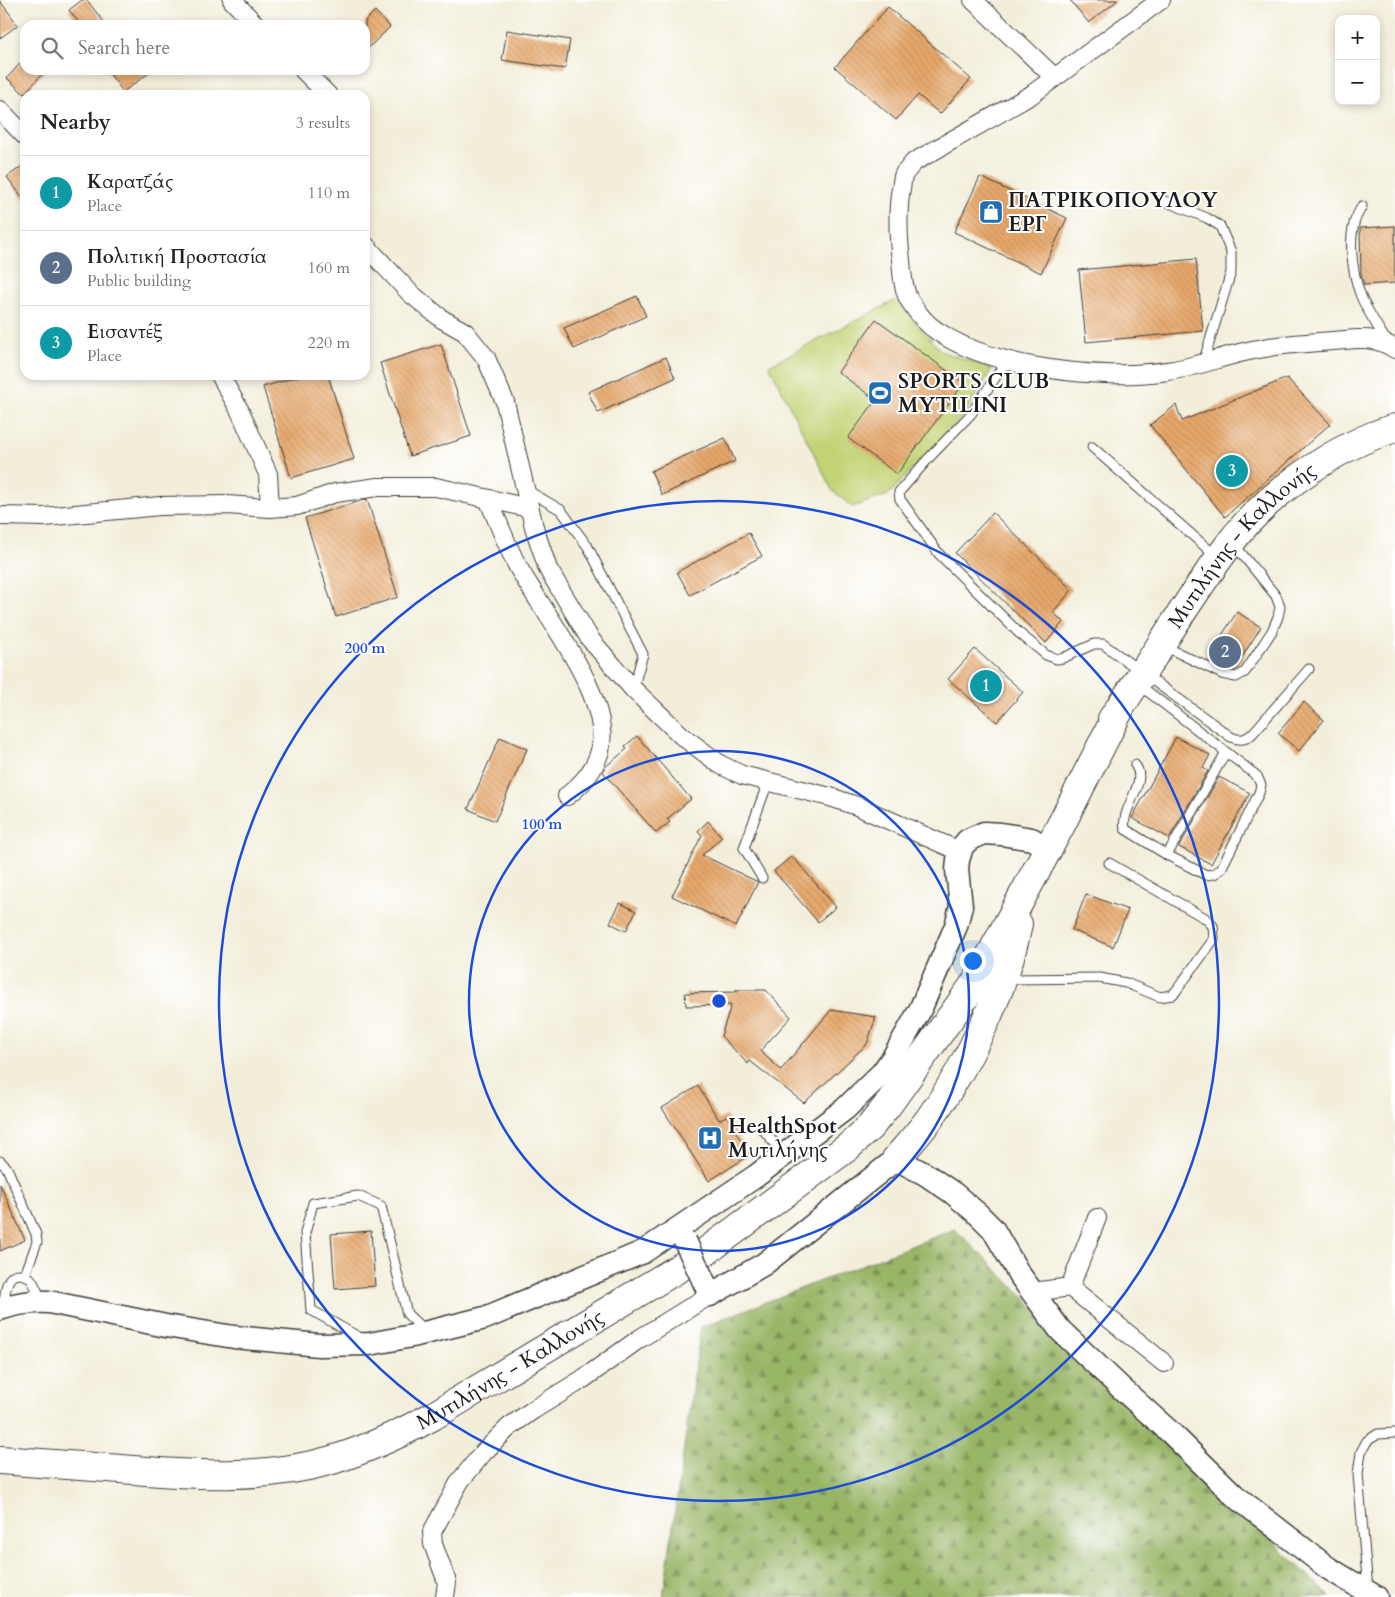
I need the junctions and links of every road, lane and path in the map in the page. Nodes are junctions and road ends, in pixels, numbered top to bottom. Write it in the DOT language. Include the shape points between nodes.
graph roads {
  1 [pos="232,0"];
  2 [pos="973,0"];
  3 [pos="1162,0"];
  4 [pos="251,20"];
  5 [pos="308,75"];
  6 [pos="1054,77"];
  7 [pos="323,90"];
  8 [pos="0,110"];
  9 [pos="20,131"];
  10 [pos="1162,200"];
  11 [pos="1362,206"];
  12 [pos="370,250"];
  13 [pos="1392,347"];
  14 [pos="1007,360"];
  15 [pos="1202,364"];
  16 [pos="223,380"];
  17 [pos="1395,428"];
  18 [pos="1092,448"];
  19 [pos="524,488"];
  20 [pos="488,499"];
  21 [pos="270,508"];
  22 [pos="529,508"];
  23 [pos="0,516"];
  24 [pos="1225,550"];
  25 [pos="1161,644"];
  26 [pos="1309,669"];
  27 [pos="1134,686"];
  28 [pos="633,689"];
  29 [pos="1226,752"];
  30 [pos="1135,765"];
  31 [pos="768,782"];
  32 [pos="568,796"];
  33 [pos="1037,851"];
  34 [pos="961,852"];
  35 [pos="1167,855"];
  36 [pos="1109,863"];
  37 [pos="762,878"];
  38 [pos="1024,893"];
  39 [pos="1004,979"];
  40 [pos="929,1047"];
  41 [pos="761,1127"];
  42 [pos="784,1155"];
  43 [pos="896,1159"];
  44 [pos="0,1161"];
  45 [pos="1097,1218"];
  46 [pos="682,1235"];
  47 [pos="25,1275"];
  48 [pos="4,1281"];
  49 [pos="1070,1287"];
  50 [pos="708,1290"];
  51 [pos="1032,1292"];
  52 [pos="42,1302"];
  53 [pos="2,1309"];
  54 [pos="426,1333"];
  55 [pos="369,1344"];
  56 [pos="1164,1363"];
  57 [pos="1395,1433"];
  58 [pos="0,1460"];
  59 [pos="1372,1595"];
  60 [pos="445,1597"];
  1 -- 4 [label="street"];
  2 -- 6 [label="street"];
  3 -- 6 [label="street"];
  5 -- 7 [label="street"];
  6 -- 14 [label="street" via="1031,95 914,162 904,174 900,192 899,247 908,299 920,316 951,340"];
  8 -- 9 [label="street"];
  10 -- 15 [label="lane" via="1220,226 1231,252 1231,272"];
  11 -- 13 [label="lane" via="1352,239 1358,290"];
  12 -- 19 [label="street" via="410,293 442,319 465,332 486,358 505,402"];
  13 -- 15 [label="street" via="1370,338 1286,344"];
  14 -- 15 [label="street" via="1100,374 1166,372"];
  14 -- 27 [label="lane" via="971,414 901,489 900,499 939,554 1019,633 1046,655 1063,658 1100,643"];
  16 -- 21 [label="street" via="268,474"];
  17 -- 24 [label="main road, Μυτιλήνης - Καλλονής" via="1350,447 1306,472 1269,501"];
  18 -- 24 [label="lane"];
  19 -- 22 [label="street"];
  19 -- 28 [label="lane" via="561,510 588,547 643,654"];
  20 -- 21 [label="street" via="436,487 378,487 335,493 297,506"];
  20 -- 22 [label="street"];
  20 -- 32 [label="street" via="518,565 568,646 596,706 601,739 598,757 581,785"];
  21 -- 23 [label="street" via="160,506 44,517"];
  22 -- 28 [label="street" via="548,569 590,639"];
  24 -- 25 [label="main road, Μυτιλήνης - Καλλονής"];
  24 -- 25 [label="lane" via="1276,596 1280,608 1272,630 1245,672 1236,677 1222,674"];
  25 -- 27 [label="main road, Μυτιλήνης - Καλλονής"];
  26 -- 27 [label="lane" via="1253,733 1242,740 1231,738"];
  27 -- 29 [label="lane"];
  27 -- 33 [label="main road, Μυτιλήνης - Καλλονής"];
  28 -- 31 [label="street" via="682,736 721,765"];
  29 -- 35 [label="lane"];
  29 -- 35 [label="lane" via="1257,776 1261,785 1221,869 1206,875"];
  30 -- 35 [label="lane" via="1140,776 1124,821 1125,829"];
  31 -- 34 [label="street" via="857,806"];
  31 -- 37 [label="lane" via="744,848"];
  33 -- 34 [label="street" via="1001,834 984,833 968,840"];
  33 -- 38 [label="main road, Μυτιλήνης - Καλλονής"];
  33 -- 40 [label="main road, Μυτιλήνης - Καλλονής" via="962,970"];
  34 -- 42 [label="street" via="957,870 960,916 930,989 901,1045 882,1073 845,1109"];
  36 -- 39 [label="lane" via="1205,918 1213,926 1214,939 1172,995 1160,997 1126,983 1100,978"];
  38 -- 39 [label="main road" via="1014,948"];
  38 -- 40 [label="main road, Μυτιλήνης - Καλλονής" via="976,982"];
  39 -- 43 [label="main road" via="961,1069 930,1118"];
  40 -- 58 [label="main road, Μυτιλήνης - Καλλονής" via="870,1127 817,1171 704,1253 485,1386 394,1437 330,1460 245,1474 167,1473"];
  41 -- 42 [label="lane"];
  42 -- 46 [label="street"];
  43 -- 50 [label="street" via="764,1264"];
  43 -- 51 [label="street" via="925,1174 979,1215 992,1229"];
  44 -- 47 [label="lane" via="7,1168 36,1234 37,1242"];
  45 -- 49 [label="street"];
  46 -- 50 [label="street, bridge"];
  46 -- 54 [label="street" via="485,1318"];
  47 -- 48 [label="lane" via="17,1274"];
  47 -- 52 [label="lane" via="30,1278"];
  48 -- 53 [label="lane"];
  49 -- 51 [label="street"];
  49 -- 56 [label="street"];
  50 -- 60 [label="street" via="509,1427 483,1453 460,1481 432,1532 447,1582"];
  51 -- 59 [label="street" via="1060,1330 1234,1495 1328,1568"];
  52 -- 53 [label="street" via="14,1304"];
  52 -- 55 [label="street" via="234,1337 319,1345"];
  54 -- 55 [label="street"];
  54 -- 55 [label="lane" via="407,1314 381,1206 358,1196 313,1203 305,1233 311,1310"];
  57 -- 59 [label="lane" via="1378,1434 1367,1441 1361,1452 1358,1474"];
}
